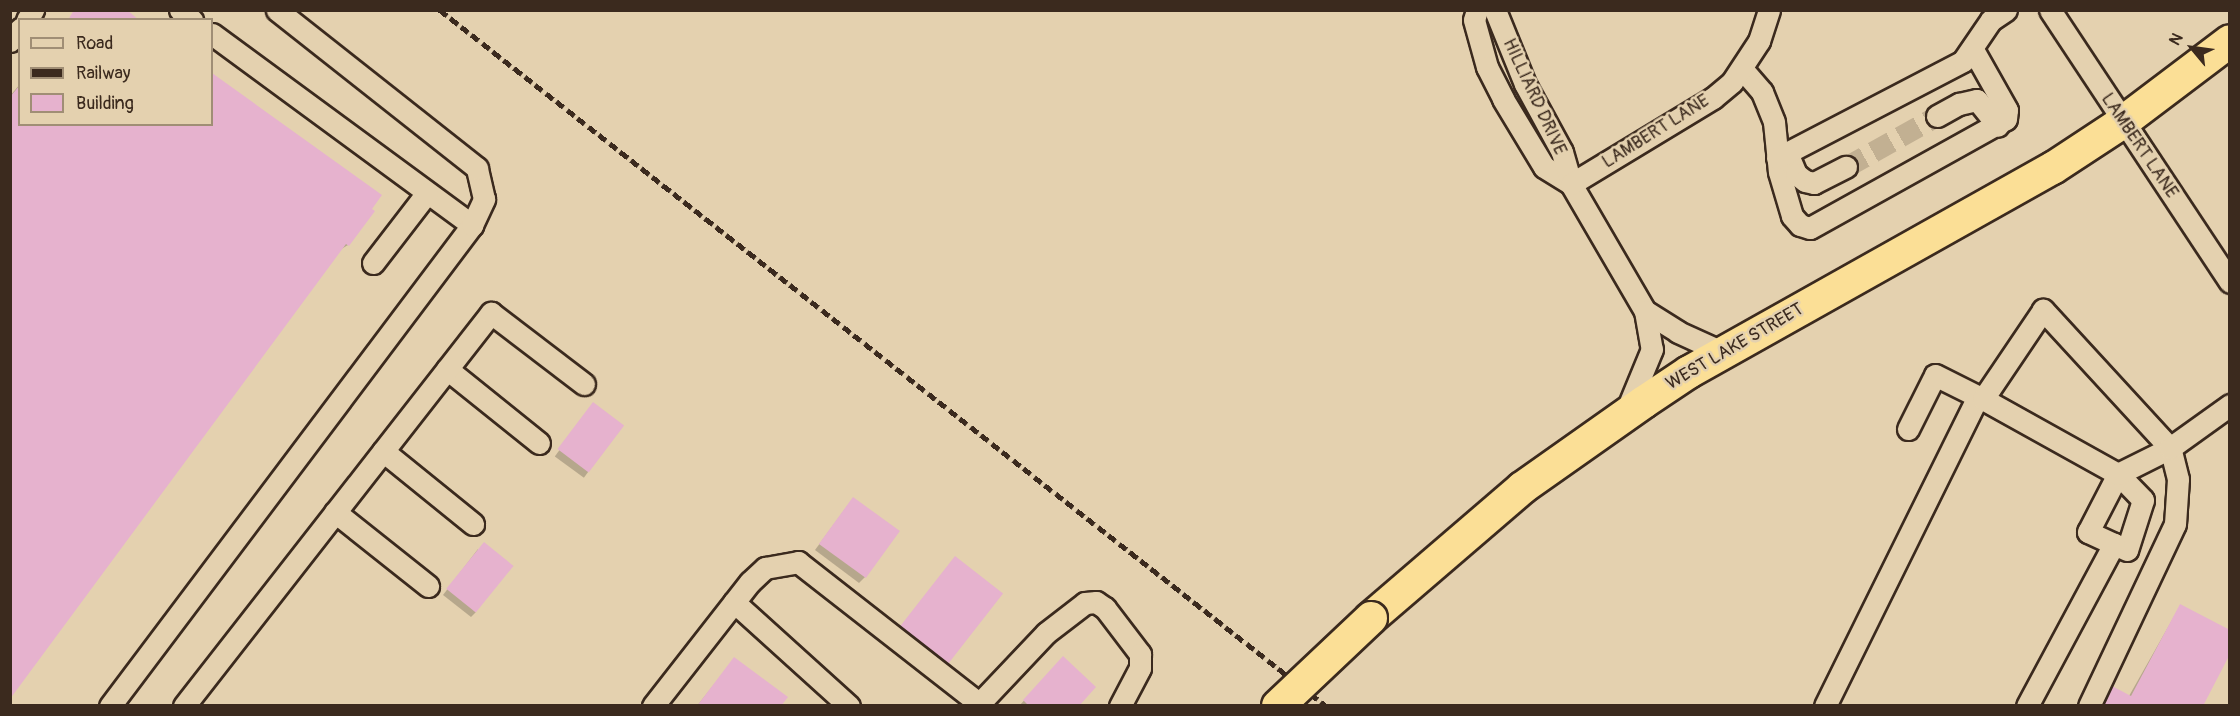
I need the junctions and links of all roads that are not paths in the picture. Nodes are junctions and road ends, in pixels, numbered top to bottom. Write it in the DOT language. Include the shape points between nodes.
graph roads {
  1 [pos="277,10"];
  2 [pos="1477,10"];
  3 [pos="1495,10"];
  4 [pos="1769,10"];
  5 [pos="2006,10"];
  6 [pos="2050,10"];
  7 [pos="213,35"];
  8 [pos="2229,41"];
  9 [pos="1972,48"];
  10 [pos="1743,70"];
  11 [pos="1937,116"];
  12 [pos="2123,122"];
  13 [pos="1998,126"];
  14 [pos="1783,157"];
  15 [pos="1846,167"];
  16 [pos="1571,184"];
  17 [pos="427,193"];
  18 [pos="472,225"];
  19 [pos="373,262"];
  20 [pos="2229,282"];
  21 [pos="1645,310"];
  22 [pos="1724,353"];
  23 [pos="447,369"];
  24 [pos="584,384"];
  25 [pos="1980,398"];
  26 [pos="2229,405"];
  27 [pos="1624,416"];
  28 [pos="1908,429"];
  29 [pos="539,443"];
  30 [pos="2170,448"];
  31 [pos="383,451"];
  32 [pos="2118,474"];
  33 [pos="335,512"];
  34 [pos="473,524"];
  35 [pos="2114,544"];
  36 [pos="428,586"];
  37 [pos="734,602"];
  38 [pos="110,705"];
  39 [pos="184,705"];
  40 [pos="653,705"];
  41 [pos="849,705"];
  42 [pos="980,705"];
  43 [pos="1120,705"];
  44 [pos="1278,705"];
  45 [pos="1825,705"];
  46 [pos="2027,705"];
  47 [pos="2089,705"];
  1 -- 18 [label="street" via="477,168 483,199"];
  2 -- 16 [label="street, HILLIARD DRIVE" via="1474,20 1486,67 1503,99 1544,167"];
  3 -- 16 [label="street, HILLIARD DRIVE" via="1525,84 1563,152"];
  4 -- 10 [label="street, LAMBERT LANE" via="1760,41"];
  5 -- 9 [label="street" via="1991,20"];
  6 -- 12 [label="street, LAMBERT LANE"];
  7 -- 17 [label="street"];
  8 -- 12 [label="highway, WEST LAKE STREET"];
  9 -- 13 [label="street" via="2007,110 2006,119"];
  9 -- 14 [label="street" via="1963,61"];
  10 -- 14 [label="street" via="1762,92"];
  10 -- 16 [label="street, LAMBERT LANE" via="1713,98"];
  11 -- 13 [label="street" via="1977,100"];
  12 -- 20 [label="street, LAMBERT LANE"];
  12 -- 22 [label="highway, WEST LAKE STREET" via="2025,185"];
  13 -- 14 [label="street" via="1810,228 1800,225 1792,216"];
  14 -- 15 [label="street" via="1804,181 1814,183"];
  16 -- 21 [label="street, HILLIARD DRIVE"];
  17 -- 18 [label="street"];
  17 -- 19 [label="street"];
  18 -- 38 [label="street"];
  21 -- 22 [label="street, HILLIARD DRIVE" via="1678,332"];
  21 -- 27 [label="street, HILLIARD DRIVE" via="1652,350"];
  22 -- 27 [label="highway, WEST LAKE STREET"];
  23 -- 24 [label="street" via="491,313"];
  23 -- 29 [label="street"];
  23 -- 31 [label="street"];
  25 -- 28 [label="street" via="1935,375"];
  25 -- 30 [label="street" via="2043,310"];
  25 -- 32 [label="street"];
  25 -- 45 [label="street"];
  26 -- 30 [label="street"];
  27 -- 44 [label="highway, WEST LAKE STREET, bridge" via="1522,488 1371,618"];
  30 -- 32 [label="street"];
  30 -- 47 [label="street" via="2178,479 2175,524"];
  31 -- 33 [label="street"];
  31 -- 34 [label="street"];
  32 -- 35 [label="street" via="2088,532"];
  32 -- 35 [label="street" via="2143,500 2127,550"];
  33 -- 36 [label="street"];
  33 -- 39 [label="street"];
  35 -- 46 [label="street"];
  37 -- 40 [label="street"];
  37 -- 41 [label="street"];
  37 -- 42 [label="street" via="765,568 798,562"];
  42 -- 43 [label="street" via="1046,633 1085,603 1096,602 1140,654 1140,668"];
}
